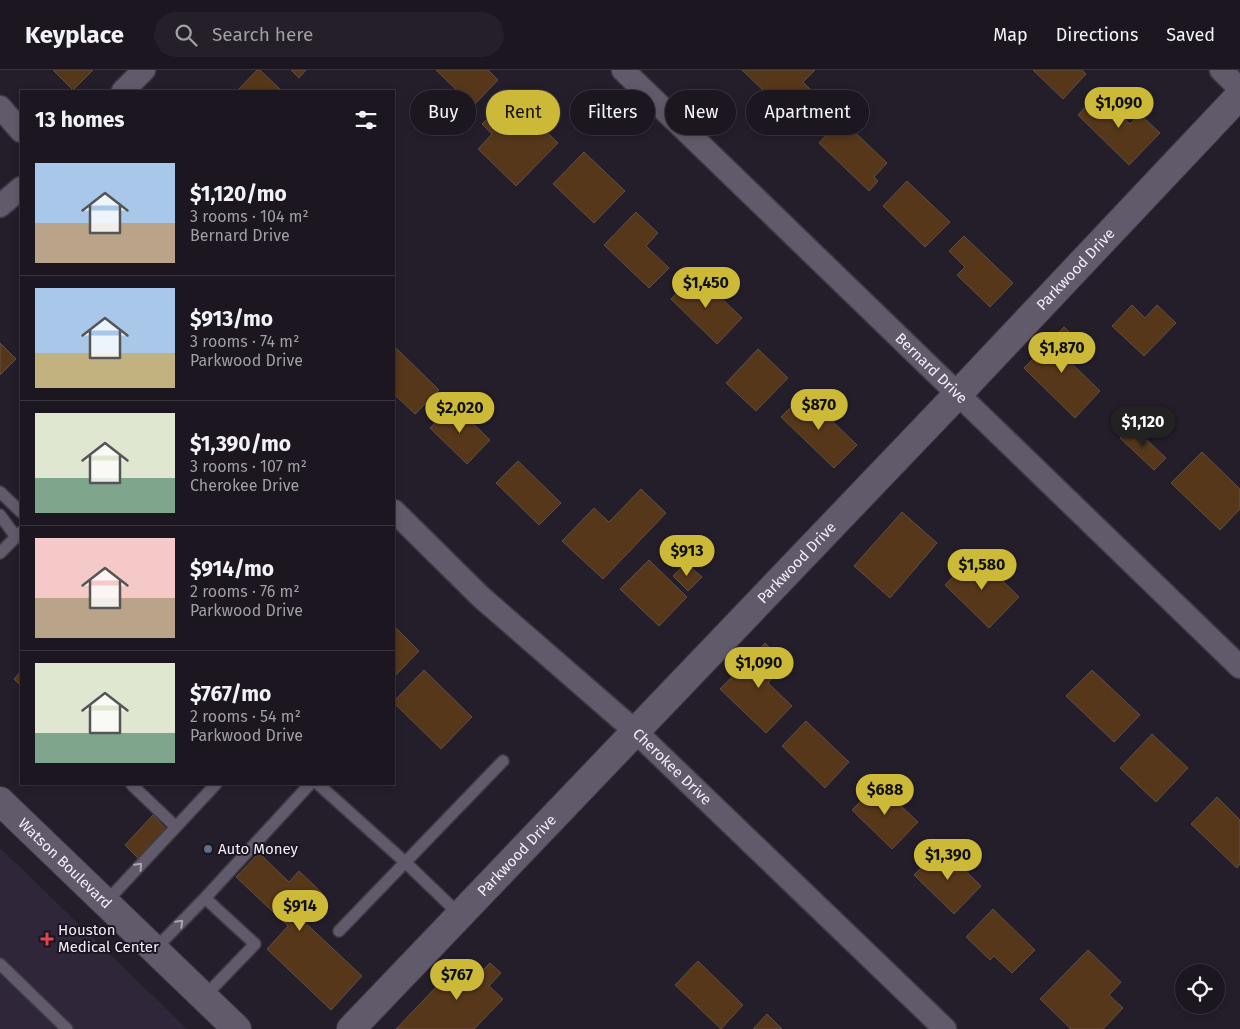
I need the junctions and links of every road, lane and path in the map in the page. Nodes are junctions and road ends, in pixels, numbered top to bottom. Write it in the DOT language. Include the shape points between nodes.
graph roads {
  1 [pos="144,70"];
  2 [pos="622,70"];
  3 [pos="1221,70"];
  4 [pos="1240,89"];
  5 [pos="124,90"];
  6 [pos="1240,95"];
  7 [pos="0,107"];
  8 [pos="20,130"];
  9 [pos="20,189"];
  10 [pos="0,206"];
  11 [pos="958,394"];
  12 [pos="0,492"];
  13 [pos="20,511"];
  14 [pos="395,512"];
  15 [pos="0,516"];
  16 [pos="19,534"];
  17 [pos="0,553"];
  18 [pos="1240,667"];
  19 [pos="636,731"];
  20 [pos="503,761"];
  21 [pos="132,785"];
  22 [pos="215,785"];
  23 [pos="309,785"];
  24 [pos="319,785"];
  25 [pos="0,801"];
  26 [pos="176,827"];
  27 [pos="405,862"];
  28 [pos="205,898"];
  29 [pos="106,902"];
  30 [pos="460,915"];
  31 [pos="339,931"];
  32 [pos="155,949"];
  33 [pos="0,964"];
  34 [pos="204,997"];
  35 [pos="231,1027"];
  36 [pos="66,1029"];
  37 [pos="351,1029"];
  38 [pos="945,1029"];
  1 -- 5 [label="street"];
  2 -- 11 [label="street, Bernard Drive"];
  3 -- 4 [label="street"];
  6 -- 11 [label="street, Parkwood Drive"];
  7 -- 8 [label="street"];
  9 -- 10 [label="street"];
  11 -- 18 [label="street, Bernard Drive"];
  11 -- 19 [label="street, Parkwood Drive"];
  12 -- 13 [label="lane"];
  14 -- 19 [label="street, Cherokee Drive" via="481,597"];
  15 -- 16 [label="lane"];
  16 -- 17 [label="lane"];
  19 -- 30 [label="street, Parkwood Drive"];
  19 -- 38 [label="street, Cherokee Drive"];
  20 -- 27 [label="lane"];
  21 -- 26 [label="lane"];
  22 -- 26 [label="lane"];
  23 -- 28 [label="lane"];
  24 -- 27 [label="lane"];
  25 -- 29 [label="street, Watson Boulevard"];
  29 -- 26 [label="lane, one-way"];
  27 -- 30 [label="lane"];
  27 -- 31 [label="lane"];
  32 -- 28 [label="lane, one-way"];
  28 -- 34 [label="lane" via="255,944"];
  29 -- 32 [label="street, Watson Boulevard"];
  30 -- 37 [label="street, Parkwood Drive"];
  32 -- 34 [label="street, Watson Boulevard"];
  33 -- 36 [label="lane"];
  34 -- 35 [label="street, Watson Boulevard"];
}
